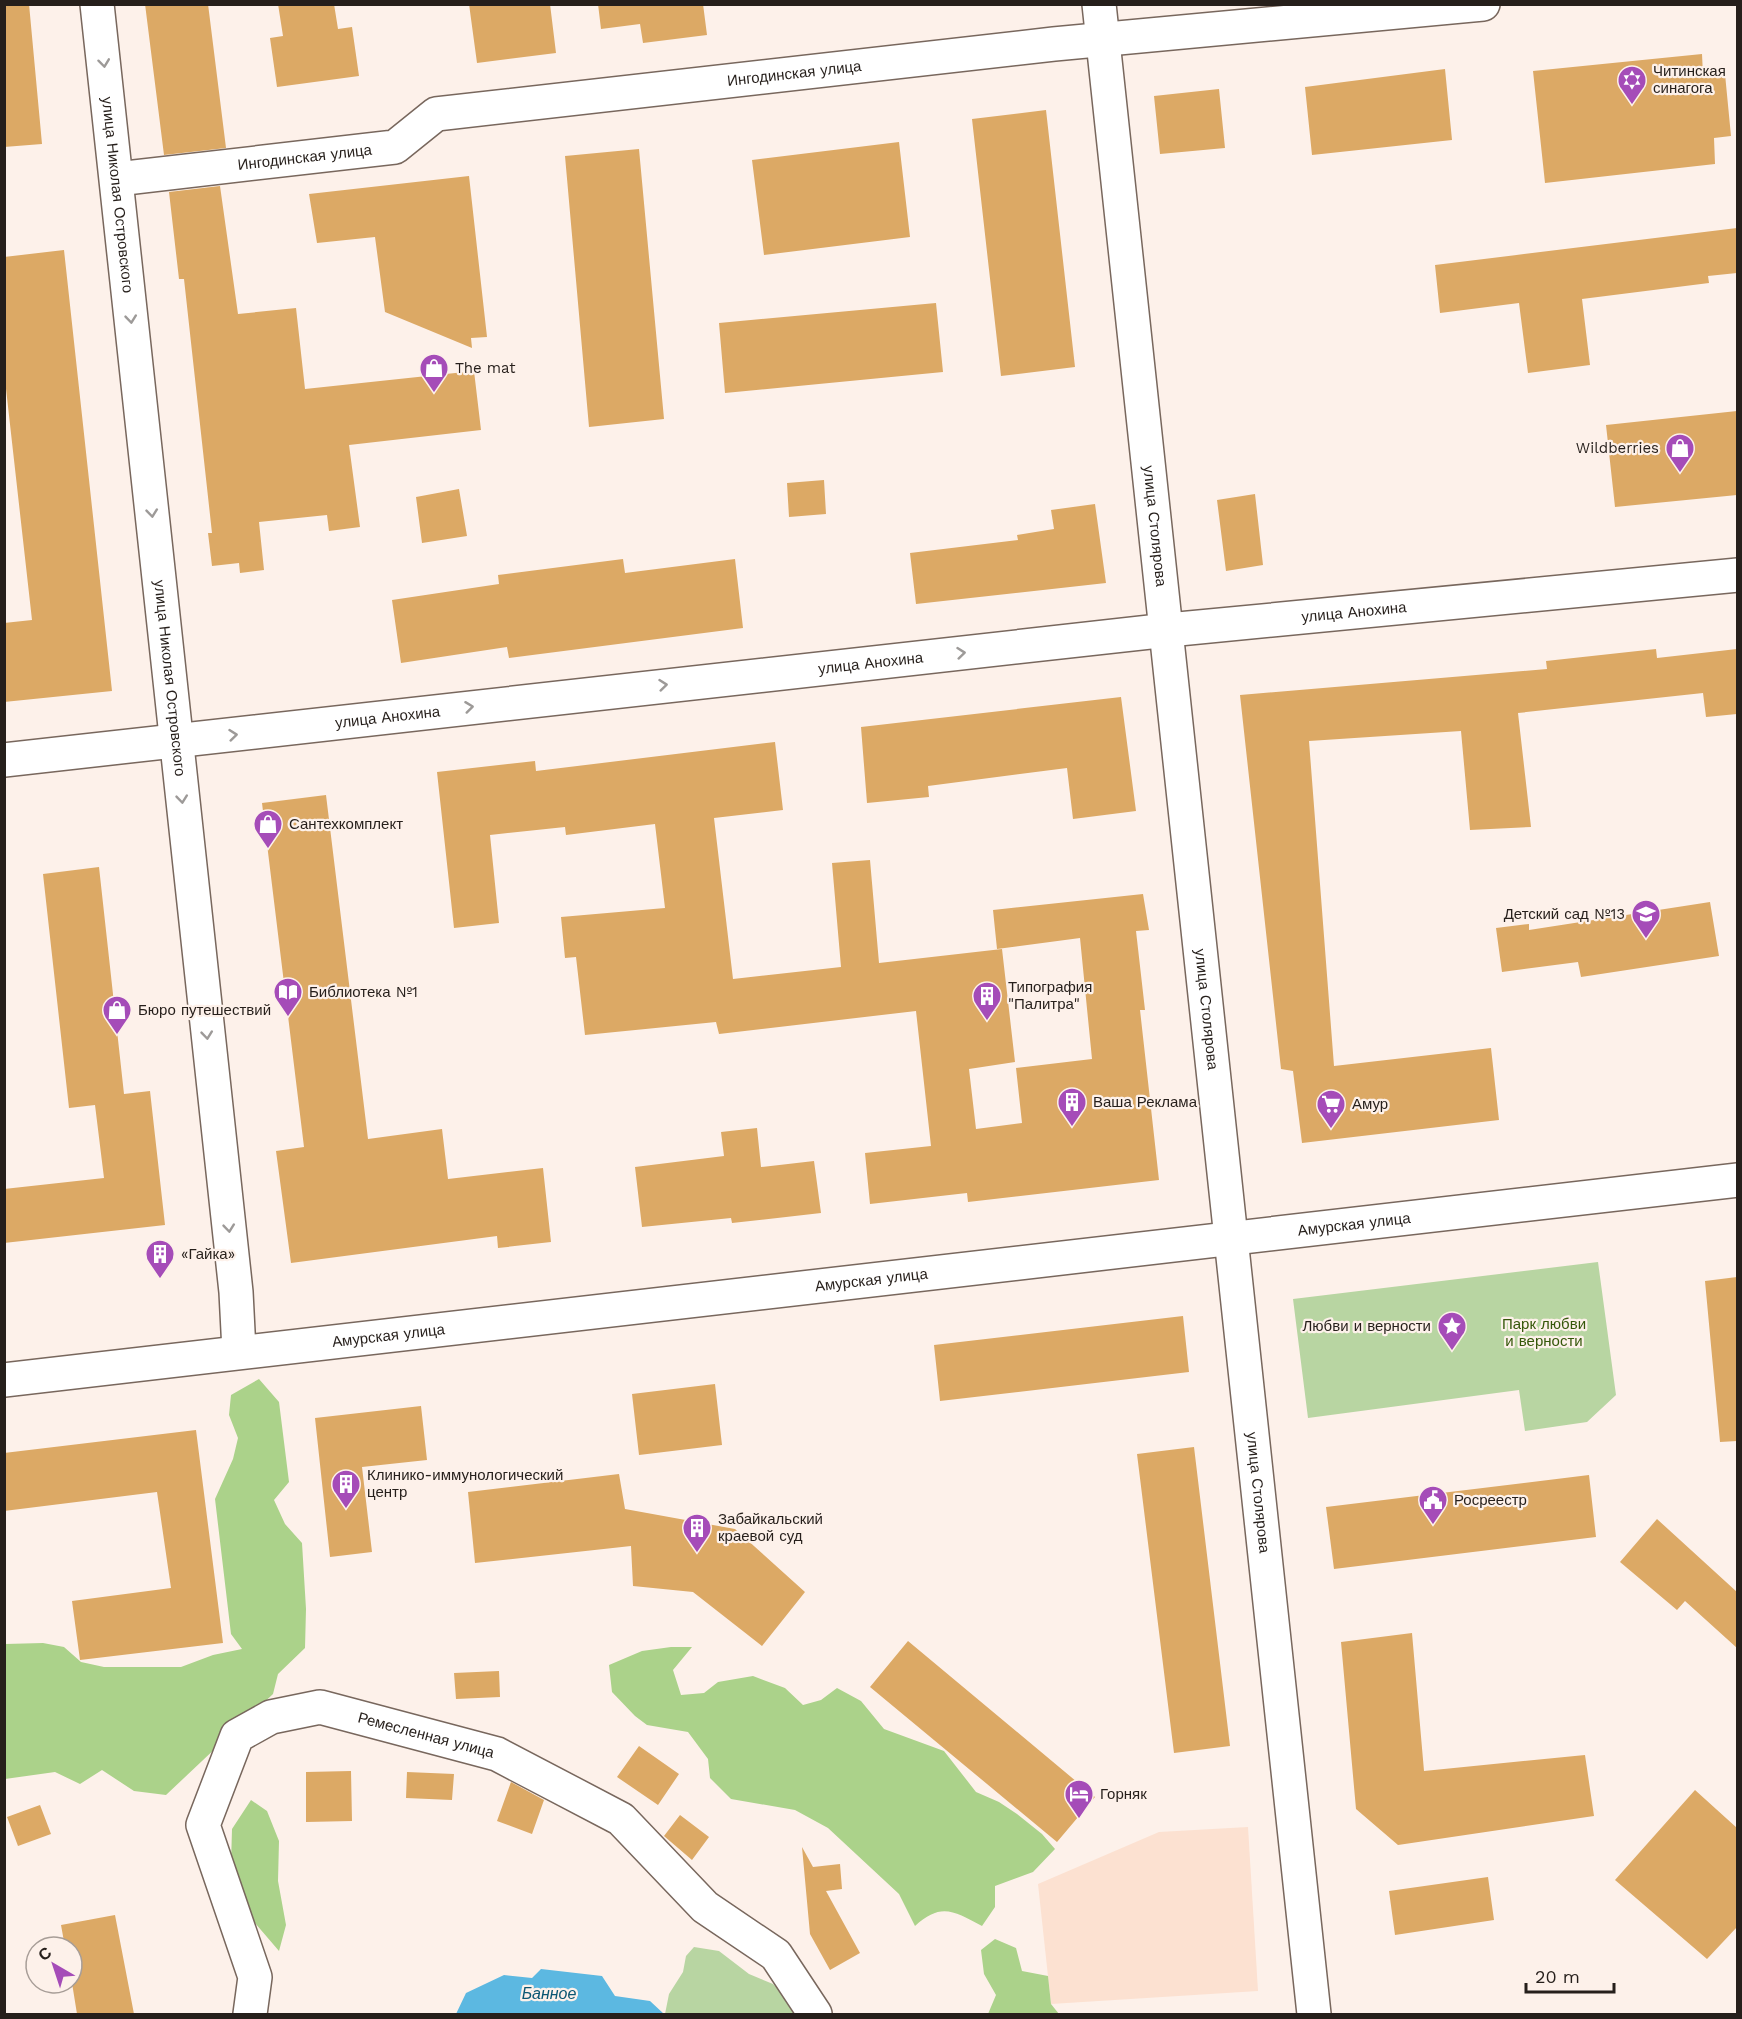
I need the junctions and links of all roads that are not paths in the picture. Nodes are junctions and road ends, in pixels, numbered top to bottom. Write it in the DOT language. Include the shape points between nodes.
graph roads {
  1 [pos="97,4"];
  2 [pos="1099,4"];
  3 [pos="1483,4"];
  4 [pos="1104,40"];
  5 [pos="117,179"];
  6 [pos="1737,575"];
  7 [pos="1168,630"];
  8 [pos="175,741"];
  9 [pos="4,760"];
  10 [pos="1737,1180"];
  11 [pos="1230,1239"];
  12 [pos="239,1352"];
  13 [pos="4,1380"];
  14 [pos="250,2014"];
  15 [pos="815,2014"];
  16 [pos="1314,2014"];
  1 -- 5 [label="street, улица Николая Островского, one-way"];
  2 -- 4 [label="street, улица Столярова"];
  3 -- 4 [label="street, Ингодинская улица"];
  4 -- 5 [label="street, Ингодинская улица" via="436,114 395,147"];
  4 -- 7 [label="street, улица Столярова"];
  5 -- 8 [label="street, улица Николая Островского, one-way"];
  6 -- 7 [label="street, улица Анохина"];
  8 -- 7 [label="street, улица Анохина, one-way"];
  7 -- 11 [label="street, улица Столярова"];
  8 -- 9 [label="street, улица Анохина"];
  8 -- 12 [label="street, улица Николая Островского, one-way" via="236,1292"];
  10 -- 11 [label="street, Амурская улица"];
  11 -- 12 [label="street, Амурская улица"];
  11 -- 16 [label="street, улица Столярова"];
  12 -- 13 [label="street, Амурская улица"];
  14 -- 15 [label="street, Ремесленная улица" via="255,1977 203,1825 237,1736 271,1717 320,1707 496,1754 621,1819 705,1907 776,1955"];
}
